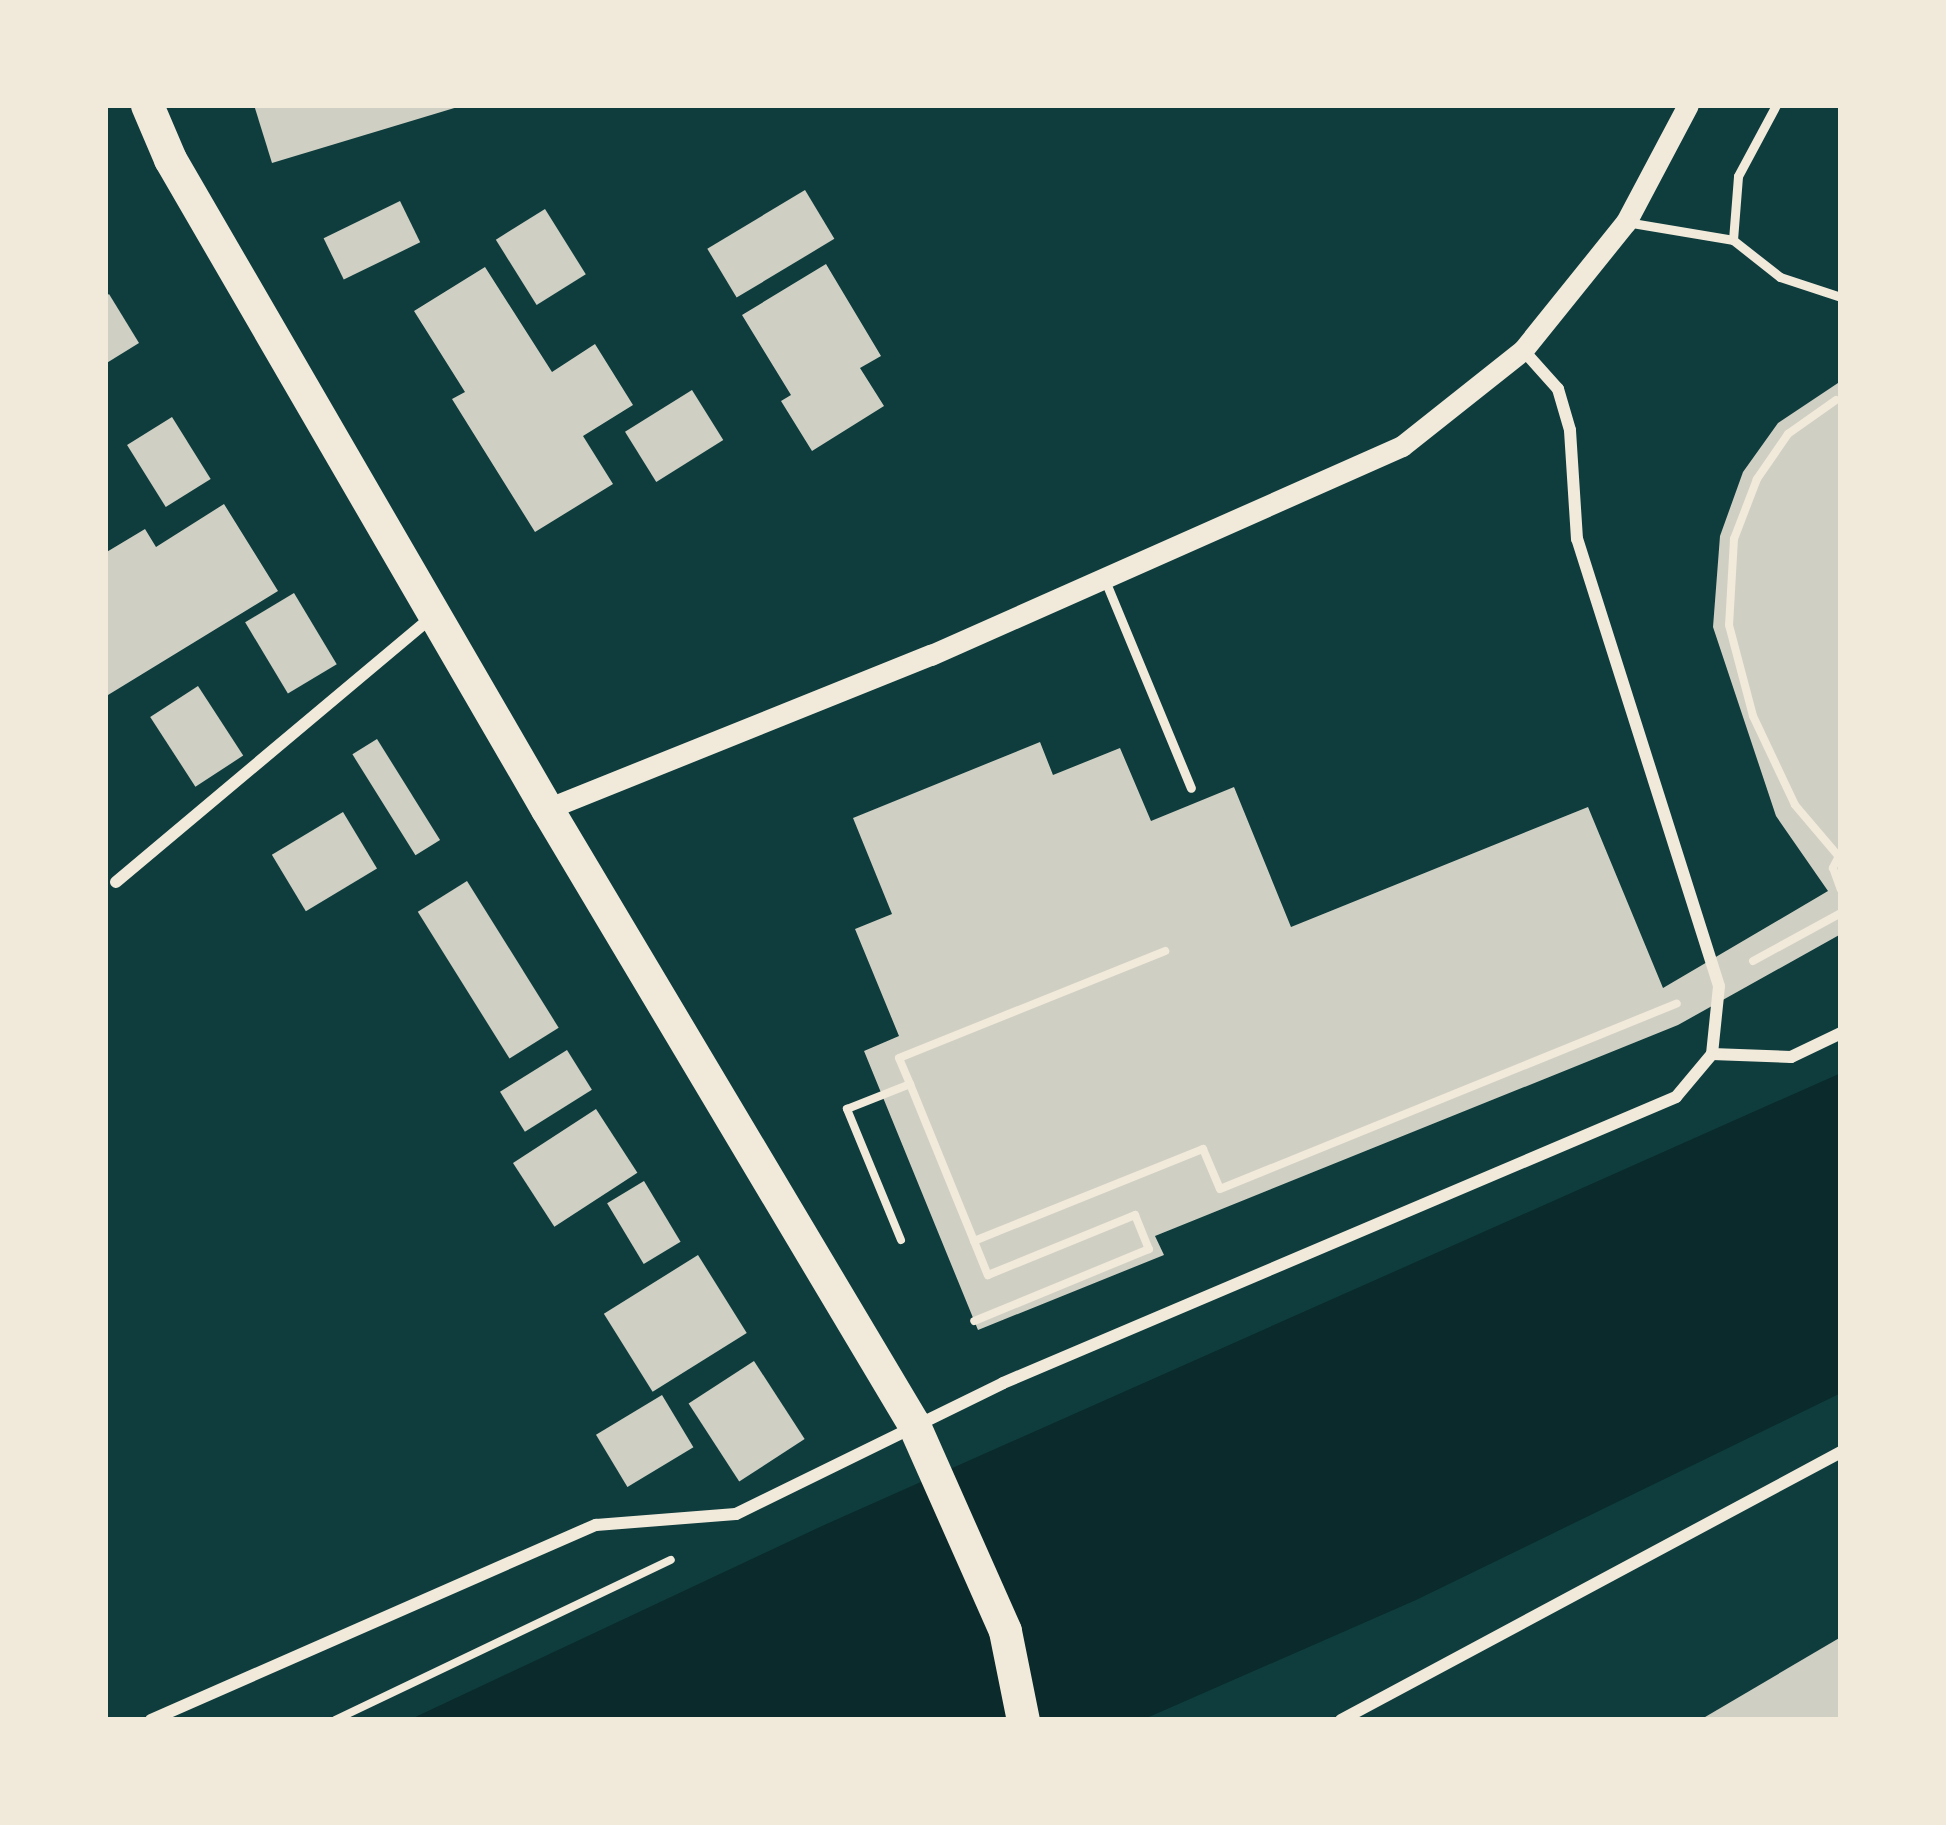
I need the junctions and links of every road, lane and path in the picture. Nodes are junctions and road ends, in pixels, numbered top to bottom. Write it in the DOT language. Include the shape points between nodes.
graph roads {
  1 [pos="147,105"];
  2 [pos="1688,105"];
  3 [pos="1776,105"];
  4 [pos="1626,223"];
  5 [pos="1732,240"];
  6 [pos="1841,297"];
  7 [pos="1523,350"];
  8 [pos="1836,400"];
  9 [pos="1104,578"];
  10 [pos="435,614"];
  11 [pos="1190,788"];
  12 [pos="548,809"];
  13 [pos="1840,856"];
  14 [pos="116,882"];
  15 [pos="1841,890"];
  16 [pos="1165,951"];
  17 [pos="1670,1006"];
  18 [pos="1841,1033"];
  19 [pos="1712,1054"];
  20 [pos="910,1084"];
  21 [pos="901,1240"];
  22 [pos="974,1241"];
  23 [pos="974,1321"];
  24 [pos="913,1423"];
  25 [pos="1841,1452"];
  26 [pos="736,1514"];
  27 [pos="151,1720"];
  28 [pos="335,1720"];
  29 [pos="1023,1720"];
  30 [pos="1341,1720"];
  1 -- 10 [label="highway" via="170,159"];
  2 -- 4 [label="street"];
  3 -- 5 [label="lane" via="1738,176"];
  4 -- 5 [label="lane"];
  4 -- 7 [label="street"];
  5 -- 6 [label="lane" via="1780,277"];
  7 -- 9 [label="street" via="1402,446"];
  7 -- 19 [label="street" via="1558,389 1570,430 1577,538 1719,986"];
  8 -- 13 [label="path" via="1788,434 1756,479 1734,539 1729,625 1753,716 1796,805"];
  9 -- 11 [label="lane"];
  9 -- 12 [label="street"];
  10 -- 12 [label="highway"];
  10 -- 14 [label="street"];
  12 -- 24 [label="highway"];
  13 -- 15 [label="path"];
  16 -- 20 [label="path" via="899,1058"];
  17 -- 22 [label="path" via="1220,1190 1203,1149"];
  18 -- 19 [label="street" via="1791,1057"];
  19 -- 24 [label="street" via="1676,1097"];
  20 -- 21 [label="path" via="847,1109"];
  20 -- 22 [label="path"];
  22 -- 23 [label="path" via="988,1275 1135,1215 1149,1249"];
  24 -- 26 [label="street"];
  24 -- 29 [label="highway" via="1004,1631"];
  25 -- 30 [label="street"];
  26 -- 27 [label="street" via="596,1526"];
  26 -- 28 [label="path" via="646,1577"];
}
